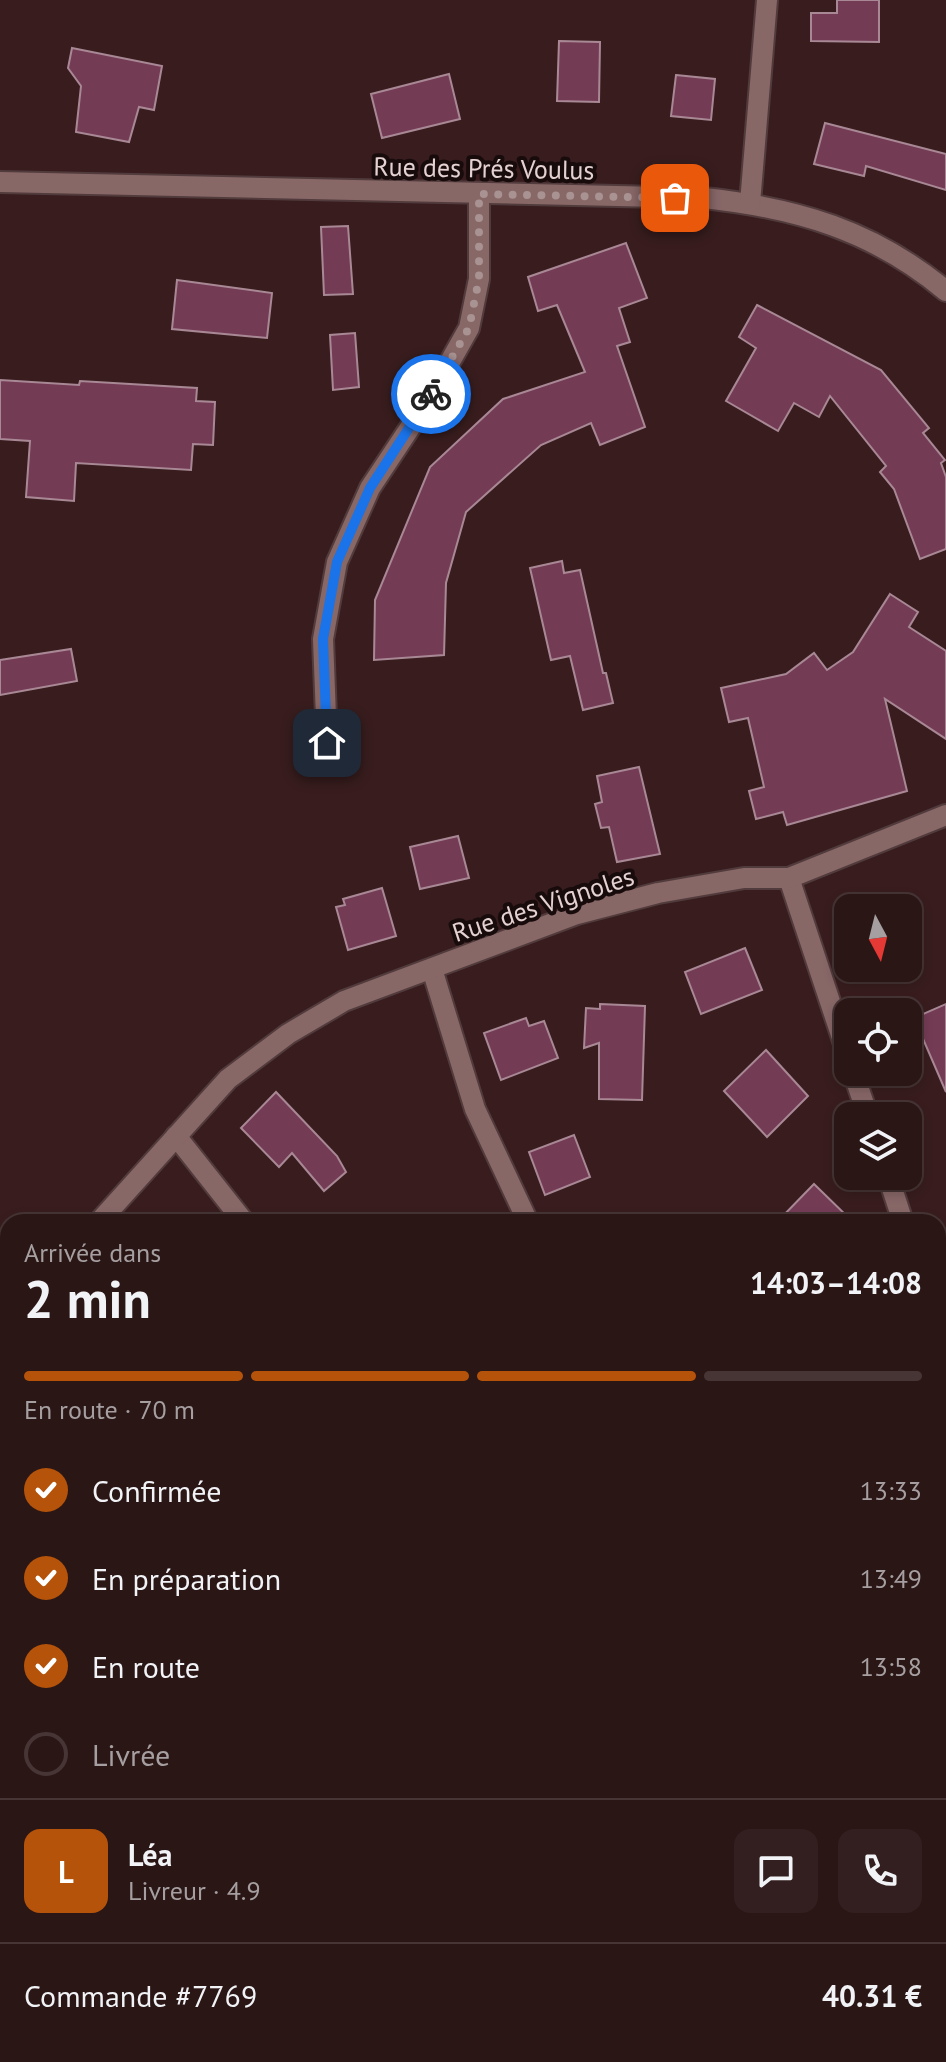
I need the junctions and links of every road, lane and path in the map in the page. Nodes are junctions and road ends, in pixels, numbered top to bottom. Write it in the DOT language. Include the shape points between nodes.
graph roads {
  1 [pos="767,0"];
  2 [pos="0,182"];
  3 [pos="479,194"];
  4 [pos="750,203"];
  5 [pos="946,291"];
  6 [pos="327,743"];
  7 [pos="946,815"];
  8 [pos="789,878"];
  9 [pos="432,969"];
  10 [pos="834,1014"];
  11 [pos="176,1136"];
  12 [pos="893,1190"];
  13 [pos="106,1214"];
  14 [pos="238,1214"];
  15 [pos="524,1214"];
  16 [pos="900,1214"];
  1 -- 4 [label="street"];
  2 -- 3 [label="street, Rue des Prés Voulus"];
  3 -- 4 [label="street, Rue des Prés Voulus"];
  3 -- 6 [label="street" via="479,279 469,328 370,488 337,562 323,639"];
  4 -- 5 [label="street, Rue des Prés Voulus" via="824,221 888,248"];
  7 -- 8 [label="street, Rue des Vignoles"];
  8 -- 9 [label="street, Rue des Vignoles" via="744,878 658,893 577,914"];
  8 -- 10 [label="street"];
  9 -- 11 [label="street, Rue des Vignoles" via="344,1001 288,1034 228,1079"];
  9 -- 15 [label="street, Rue des Vignoles" via="475,1109"];
  11 -- 13 [label="street, Rue des Vignoles"];
  11 -- 14 [label="street"];
  12 -- 16 [label="street"];
}
